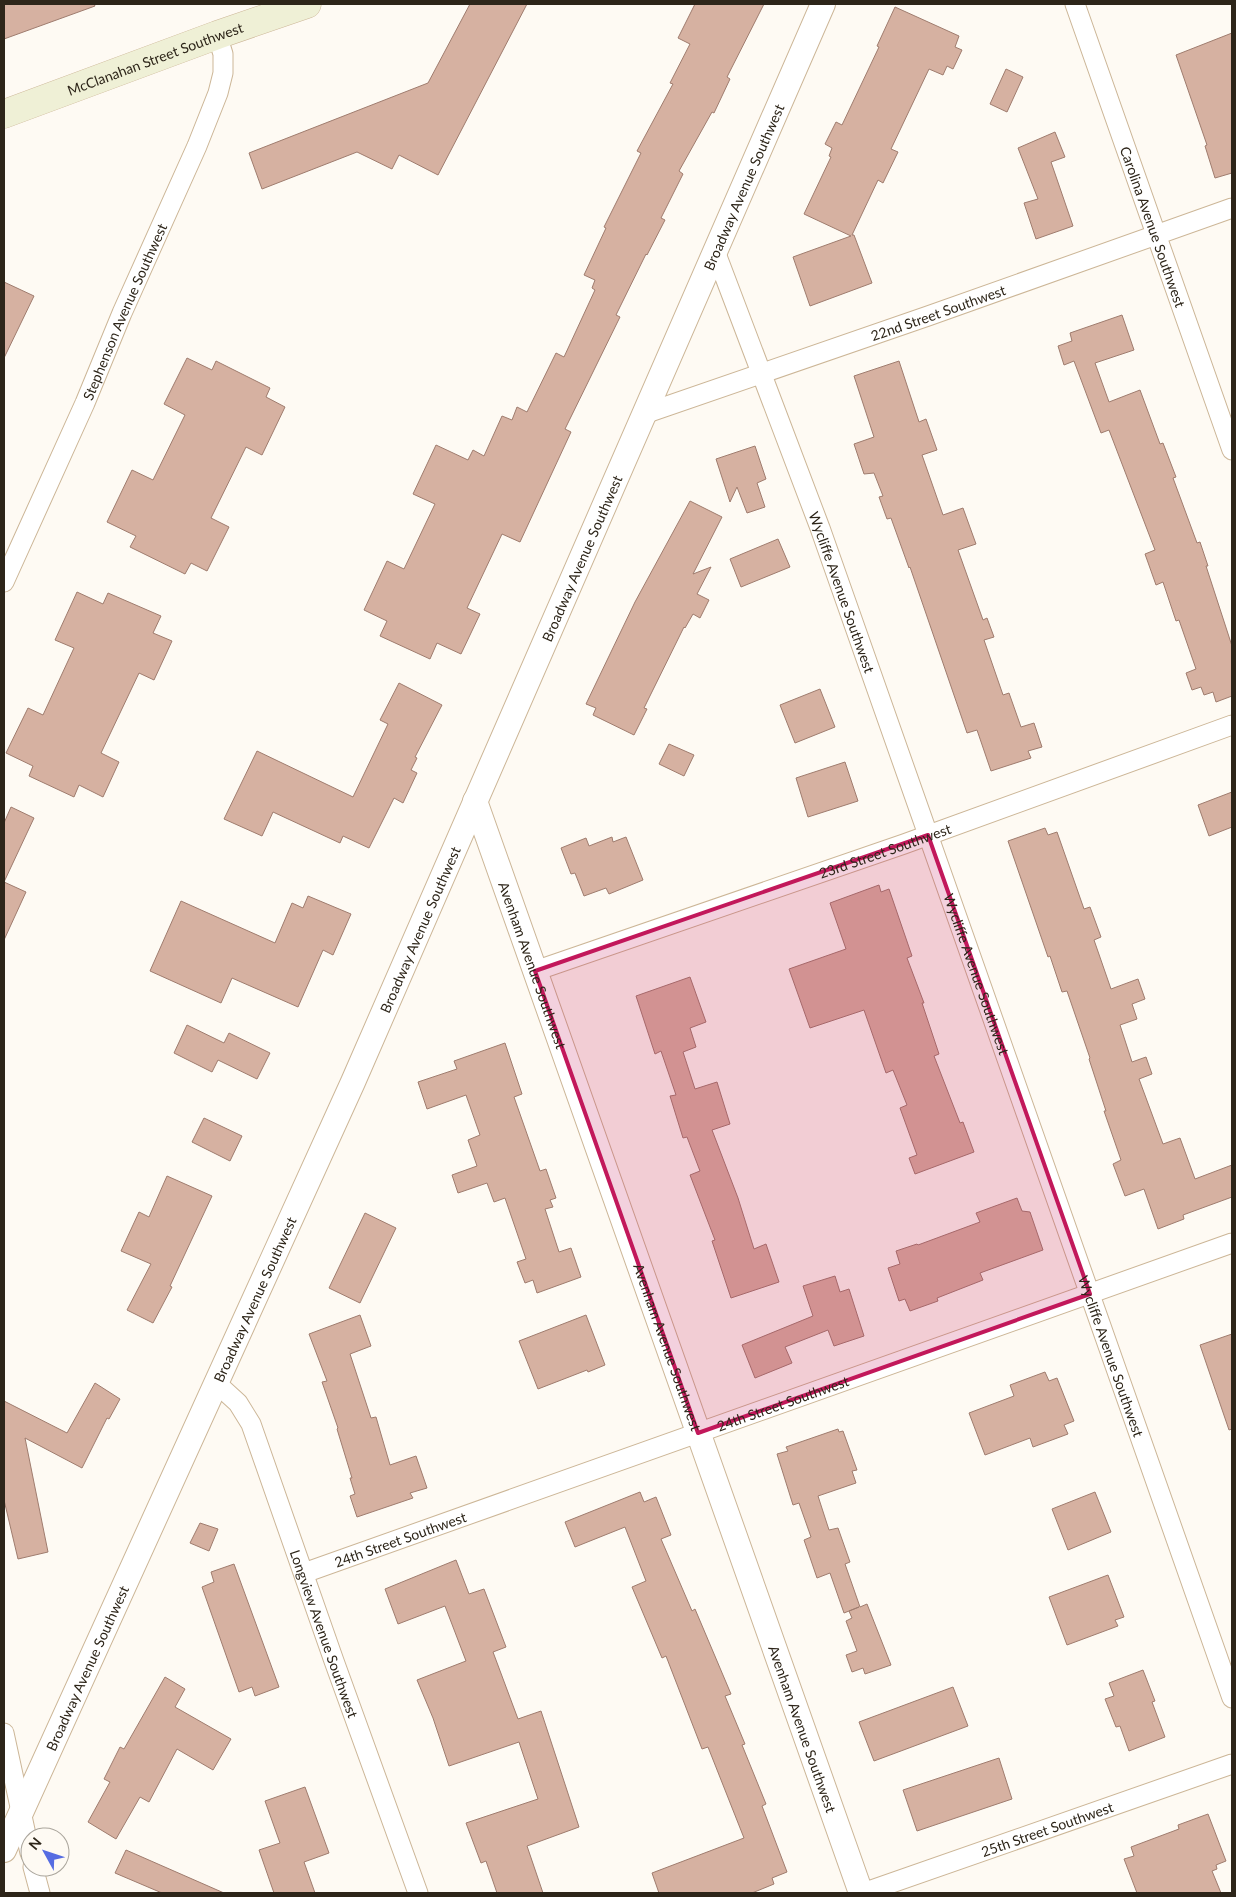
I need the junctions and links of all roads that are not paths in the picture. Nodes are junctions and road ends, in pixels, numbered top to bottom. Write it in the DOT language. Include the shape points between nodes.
graph roads {
  1 [pos="307,4"];
  2 [pos="823,4"];
  3 [pos="1075,4"];
  4 [pos="217,35"];
  5 [pos="4,114"];
  6 [pos="1232,208"];
  7 [pos="1157,235"];
  8 [pos="715,251"];
  9 [pos="763,374"];
  10 [pos="644,414"];
  11 [pos="1232,450"];
  12 [pos="4,582"];
  13 [pos="1232,725"];
  14 [pos="475,801"];
  15 [pos="928,835"];
  16 [pos="535,971"];
  17 [pos="1232,1243"];
  18 [pos="1090,1294"];
  19 [pos="215,1382"];
  20 [pos="698,1433"];
  21 [pos="304,1573"];
  22 [pos="1232,1698"];
  23 [pos="4,1733"];
  24 [pos="1232,1764"];
  25 [pos="21,1812"];
  26 [pos="24,1827"];
  27 [pos="4,1850"];
  28 [pos="36,1877"];
  29 [pos="40,1893"];
  30 [pos="418,1893"];
  31 [pos="862,1893"];
  1 -- 4 [label="main road, McClanahan Street Southwest"];
  2 -- 8 [label="street, Broadway Avenue Southwest"];
  3 -- 7 [label="street, Carolina Avenue Southwest"];
  4 -- 5 [label="main road, McClanahan Street Southwest"];
  4 -- 12 [label="street, Stephenson Avenue Southwest" via="223,54 218,93"];
  6 -- 7 [label="street, 22nd Street Southwest"];
  7 -- 9 [label="street, 22nd Street Southwest"];
  7 -- 11 [label="street, Carolina Avenue Southwest"];
  8 -- 9 [label="street, Wycliffe Avenue Southwest"];
  8 -- 10 [label="street, Broadway Avenue Southwest"];
  9 -- 10 [label="street, 22nd Street Southwest"];
  9 -- 15 [label="street, Wycliffe Avenue Southwest"];
  10 -- 14 [label="street, Broadway Avenue Southwest"];
  13 -- 15 [label="street, 23rd Street Southwest"];
  14 -- 16 [label="street, Avenham Avenue Southwest"];
  14 -- 19 [label="street, Broadway Avenue Southwest" via="352,1082"];
  15 -- 16 [label="street, 23rd Street Southwest"];
  15 -- 18 [label="street, Wycliffe Avenue Southwest"];
  16 -- 20 [label="street, Avenham Avenue Southwest"];
  17 -- 18 [label="street, 24th Street Southwest"];
  18 -- 20 [label="street, 24th Street Southwest"];
  18 -- 22 [label="street, Wycliffe Avenue Southwest"];
  19 -- 21 [label="street, Longview Avenue Southwest" via="238,1403 251,1424"];
  19 -- 25 [label="street, Broadway Avenue Southwest"];
  20 -- 21 [label="street, 24th Street Southwest"];
  20 -- 31 [label="street, Avenham Avenue Southwest"];
  21 -- 30 [label="street, Longview Avenue Southwest"];
  23 -- 25 [label="street"];
  24 -- 31 [label="street, 25th Street Southwest"];
  25 -- 26 [label="street"];
  25 -- 27 [label="street, Broadway Avenue Southwest"];
  28 -- 29 [label="street"];
}
